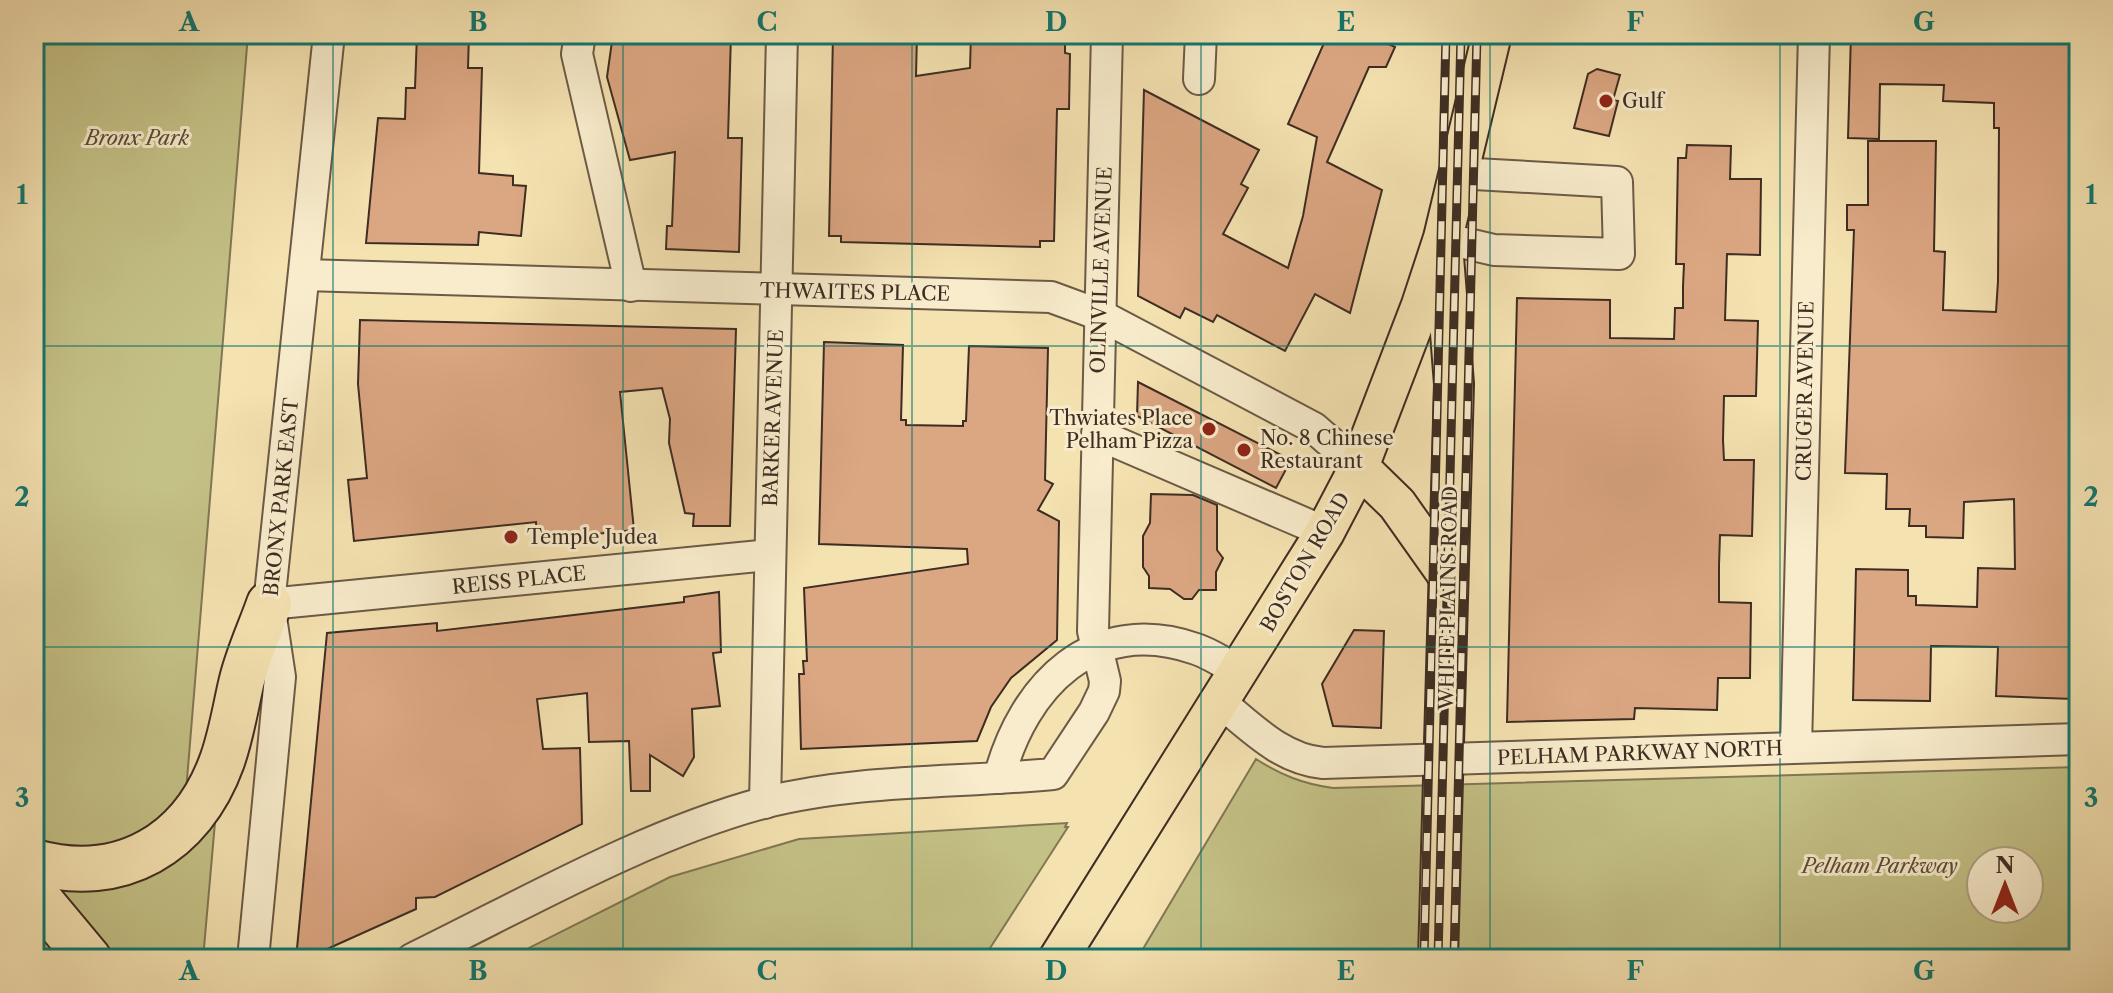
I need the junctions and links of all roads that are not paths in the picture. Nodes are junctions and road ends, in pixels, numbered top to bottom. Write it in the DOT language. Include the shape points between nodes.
graph roads {
  1 [pos="329,34"];
  2 [pos="580,34"];
  3 [pos="782,34"];
  4 [pos="1107,34"];
  5 [pos="1201,34"];
  6 [pos="1492,34"];
  7 [pos="1814,34"];
  8 [pos="1199,79"];
  9 [pos="1457,173"];
  10 [pos="1443,238"];
  11 [pos="304,275"];
  12 [pos="631,286"];
  13 [pos="776,292"];
  14 [pos="1100,315"];
  15 [pos="1097,434"];
  16 [pos="1359,467"];
  17 [pos="1325,532"];
  18 [pos="769,555"];
  19 [pos="1448,576"];
  20 [pos="269,604"];
  21 [pos="1096,649"];
  22 [pos="1230,687"];
  23 [pos="2079,739"];
  24 [pos="1796,747"];
  25 [pos="1444,761"];
  26 [pos="999,778"];
  27 [pos="765,803"];
  28 [pos="34,862"];
  29 [pos="34,893"];
  30 [pos="89,959"];
  31 [pos="253,959"];
  32 [pos="412,959"];
  33 [pos="1058,959"];
  34 [pos="1438,959"];
  1 -- 11 [label="street, BRONX PARK EAST"];
  2 -- 12 [label="street" via="577,54"];
  3 -- 13 [label="street, BARKER AVENUE"];
  4 -- 14 [label="street, OLINVILLE AVENUE"];
  5 -- 8 [label="street"];
  6 -- 9 [label="main road, BOSTON ROAD"];
  7 -- 24 [label="street, CRUGER AVENUE"];
  9 -- 10 [label="main road, BOSTON ROAD"];
  9 -- 10 [label="street" via="1617,182 1619,254 1494,250"];
  10 -- 16 [label="main road, BOSTON ROAD"];
  10 -- 19 [label="main road, WHITE PLAINS ROAD" via="1454,384"];
  11 -- 12 [label="street, THWAITES PLACE"];
  11 -- 20 [label="street, BRONX PARK EAST"];
  12 -- 13 [label="street, THWAITES PLACE"];
  13 -- 14 [label="street, THWAITES PLACE" via="1038,295"];
  13 -- 18 [label="street, BARKER AVENUE"];
  14 -- 15 [label="street, OLINVILLE AVENUE"];
  14 -- 16 [label="street, THWAITES PLACE" via="1314,428"];
  15 -- 17 [label="street"];
  15 -- 21 [label="street, OLINVILLE AVENUE"];
  16 -- 17 [label="main road, BOSTON ROAD"];
  16 -- 19 [label="main road" via="1397,504"];
  17 -- 22 [label="main road, BOSTON ROAD"];
  18 -- 20 [label="street, REISS PLACE"];
  18 -- 27 [label="street, BARKER AVENUE"];
  19 -- 25 [label="main road, WHITE PLAINS ROAD"];
  20 -- 28 [label="highway" via="241,683 221,764 190,820 149,853 116,865 84,869"];
  20 -- 31 [label="street, BRONX PARK EAST" via="280,677"];
  21 -- 22 [label="street, PELHAM PARKWAY NORTH" via="1129,642 1183,645 1199,650"];
  21 -- 26 [label="street, PELHAM PARKWAY NORTH" via="1064,668 1032,700 1009,741"];
  21 -- 26 [label="street, OLINVILLE AVENUE" via="1105,681 1101,700 1053,774"];
  22 -- 25 [label="street, PELHAM PARKWAY NORTH" via="1259,734 1296,759"];
  22 -- 33 [label="main road, BOSTON ROAD"];
  23 -- 24 [label="street, PELHAM PARKWAY NORTH"];
  24 -- 25 [label="street, PELHAM PARKWAY NORTH"];
  25 -- 34 [label="main road, WHITE PLAINS ROAD"];
  26 -- 27 [label="street" via="851,789"];
  27 -- 32 [label="street" via="640,849"];
  29 -- 30 [label="highway"];
}
